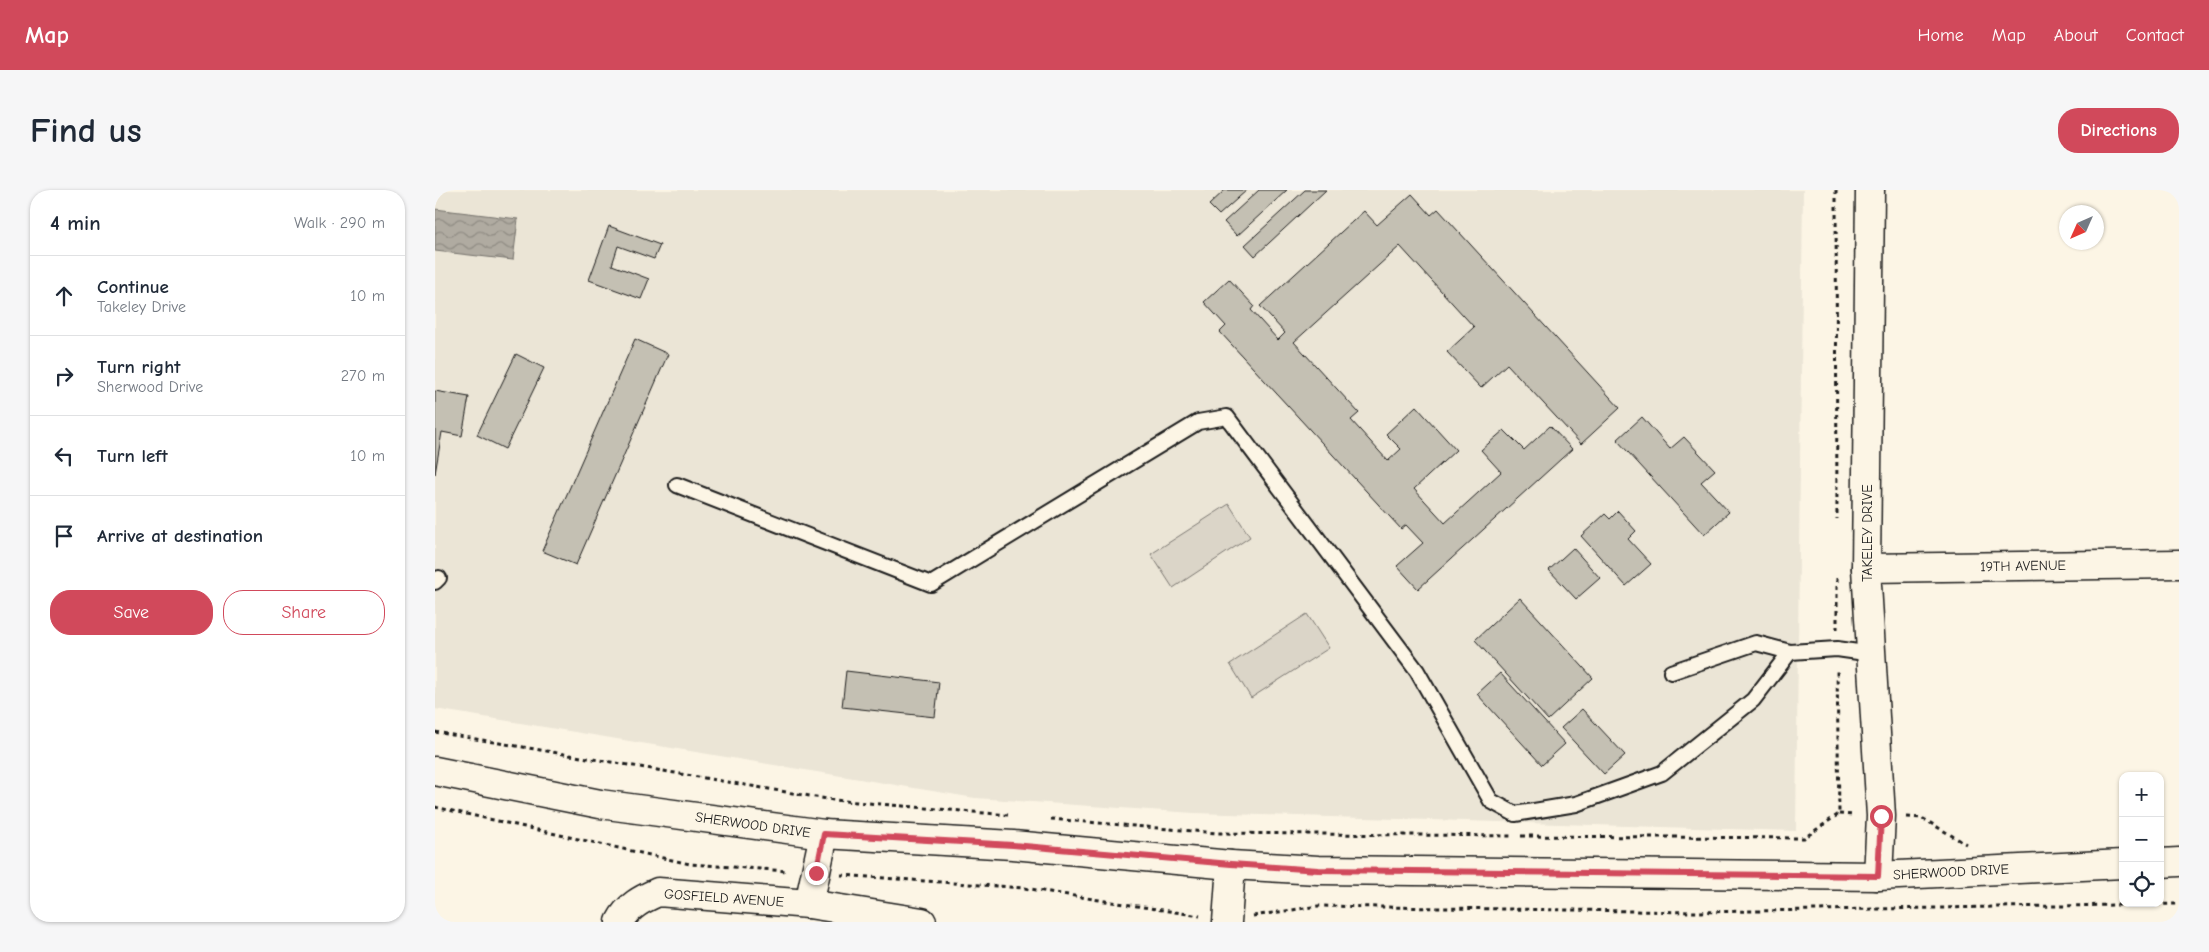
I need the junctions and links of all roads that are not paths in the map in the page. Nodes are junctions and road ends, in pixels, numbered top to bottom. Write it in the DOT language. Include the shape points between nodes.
graph roads {
  1 [pos="1870,190"];
  2 [pos="677,485"];
  3 [pos="2179,564"];
  4 [pos="1866,568"];
  5 [pos="1791,652"];
  6 [pos="1871,654"];
  7 [pos="1671,672"];
  8 [pos="435,771"];
  9 [pos="824,834"];
  10 [pos="2179,862"];
  11 [pos="2164,863"];
  12 [pos="1231,864"];
  13 [pos="2119,864"];
  14 [pos="1878,876"];
  15 [pos="809,904"];
  16 [pos="1227,921"];
  17 [pos="620,922"];
  18 [pos="922,922"];
  1 -- 4 [label="street, TAKELEY DRIVE"];
  2 -- 5 [label="lane" via="931,584 1198,422 1227,417 1417,671 1491,801 1515,814 1576,804 1662,773 1753,700"];
  3 -- 4 [label="street, 19TH AVENUE"];
  4 -- 6 [label="street, TAKELEY DRIVE"];
  5 -- 6 [label="lane" via="1837,649"];
  5 -- 7 [label="lane" via="1757,643"];
  6 -- 14 [label="street, TAKELEY DRIVE" via="1881,816"];
  8 -- 9 [label="street, SHERWOOD DRIVE" via="600,804"];
  9 -- 12 [label="street, SHERWOOD DRIVE" via="1013,845"];
  9 -- 15 [label="street"];
  10 -- 11 [label="street"];
  12 -- 14 [label="street, SHERWOOD DRIVE" via="1318,870"];
  12 -- 16 [label="street"];
  13 -- 14 [label="street, SHERWOOD DRIVE"];
  15 -- 17 [label="street, GOSFIELD AVENUE" via="658,892 625,912"];
  15 -- 18 [label="street, GOSFIELD AVENUE"];
}
